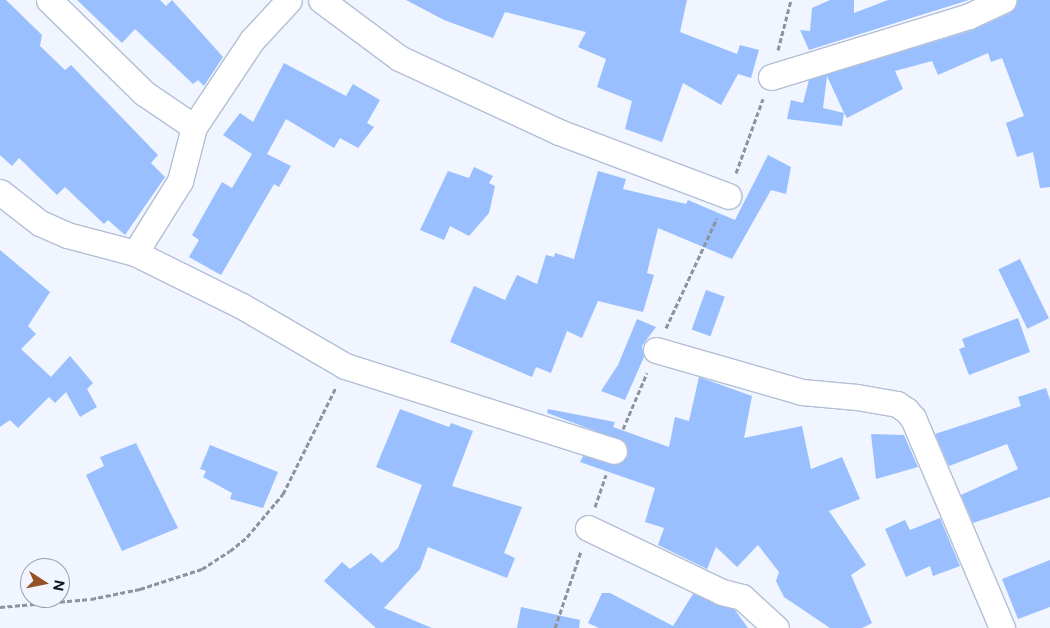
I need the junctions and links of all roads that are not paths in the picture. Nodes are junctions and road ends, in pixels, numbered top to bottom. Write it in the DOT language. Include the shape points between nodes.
graph roads {
  1 [pos="49,0"];
  2 [pos="289,0"];
  3 [pos="321,0"];
  4 [pos="1003,0"];
  5 [pos="771,77"];
  6 [pos="194,127"];
  7 [pos="0,192"];
  8 [pos="728,196"];
  9 [pos="135,254"];
  10 [pos="656,350"];
  11 [pos="614,451"];
  12 [pos="588,528"];
  13 [pos="776,628"];
  14 [pos="1002,628"];
  1 -- 6 [label="street" via="144,93"];
  2 -- 6 [label="street" via="258,33"];
  3 -- 8 [label="street" via="399,58 559,132"];
  4 -- 5 [label="street" via="969,16"];
  6 -- 9 [label="street" via="180,181"];
  7 -- 9 [label="street" via="40,223 67,236"];
  9 -- 11 [label="street" via="242,306 345,366"];
  10 -- 14 [label="street" via="802,392 857,397 897,404 906,410 913,418"];
  12 -- 13 [label="street" via="722,592 742,596"];
}
